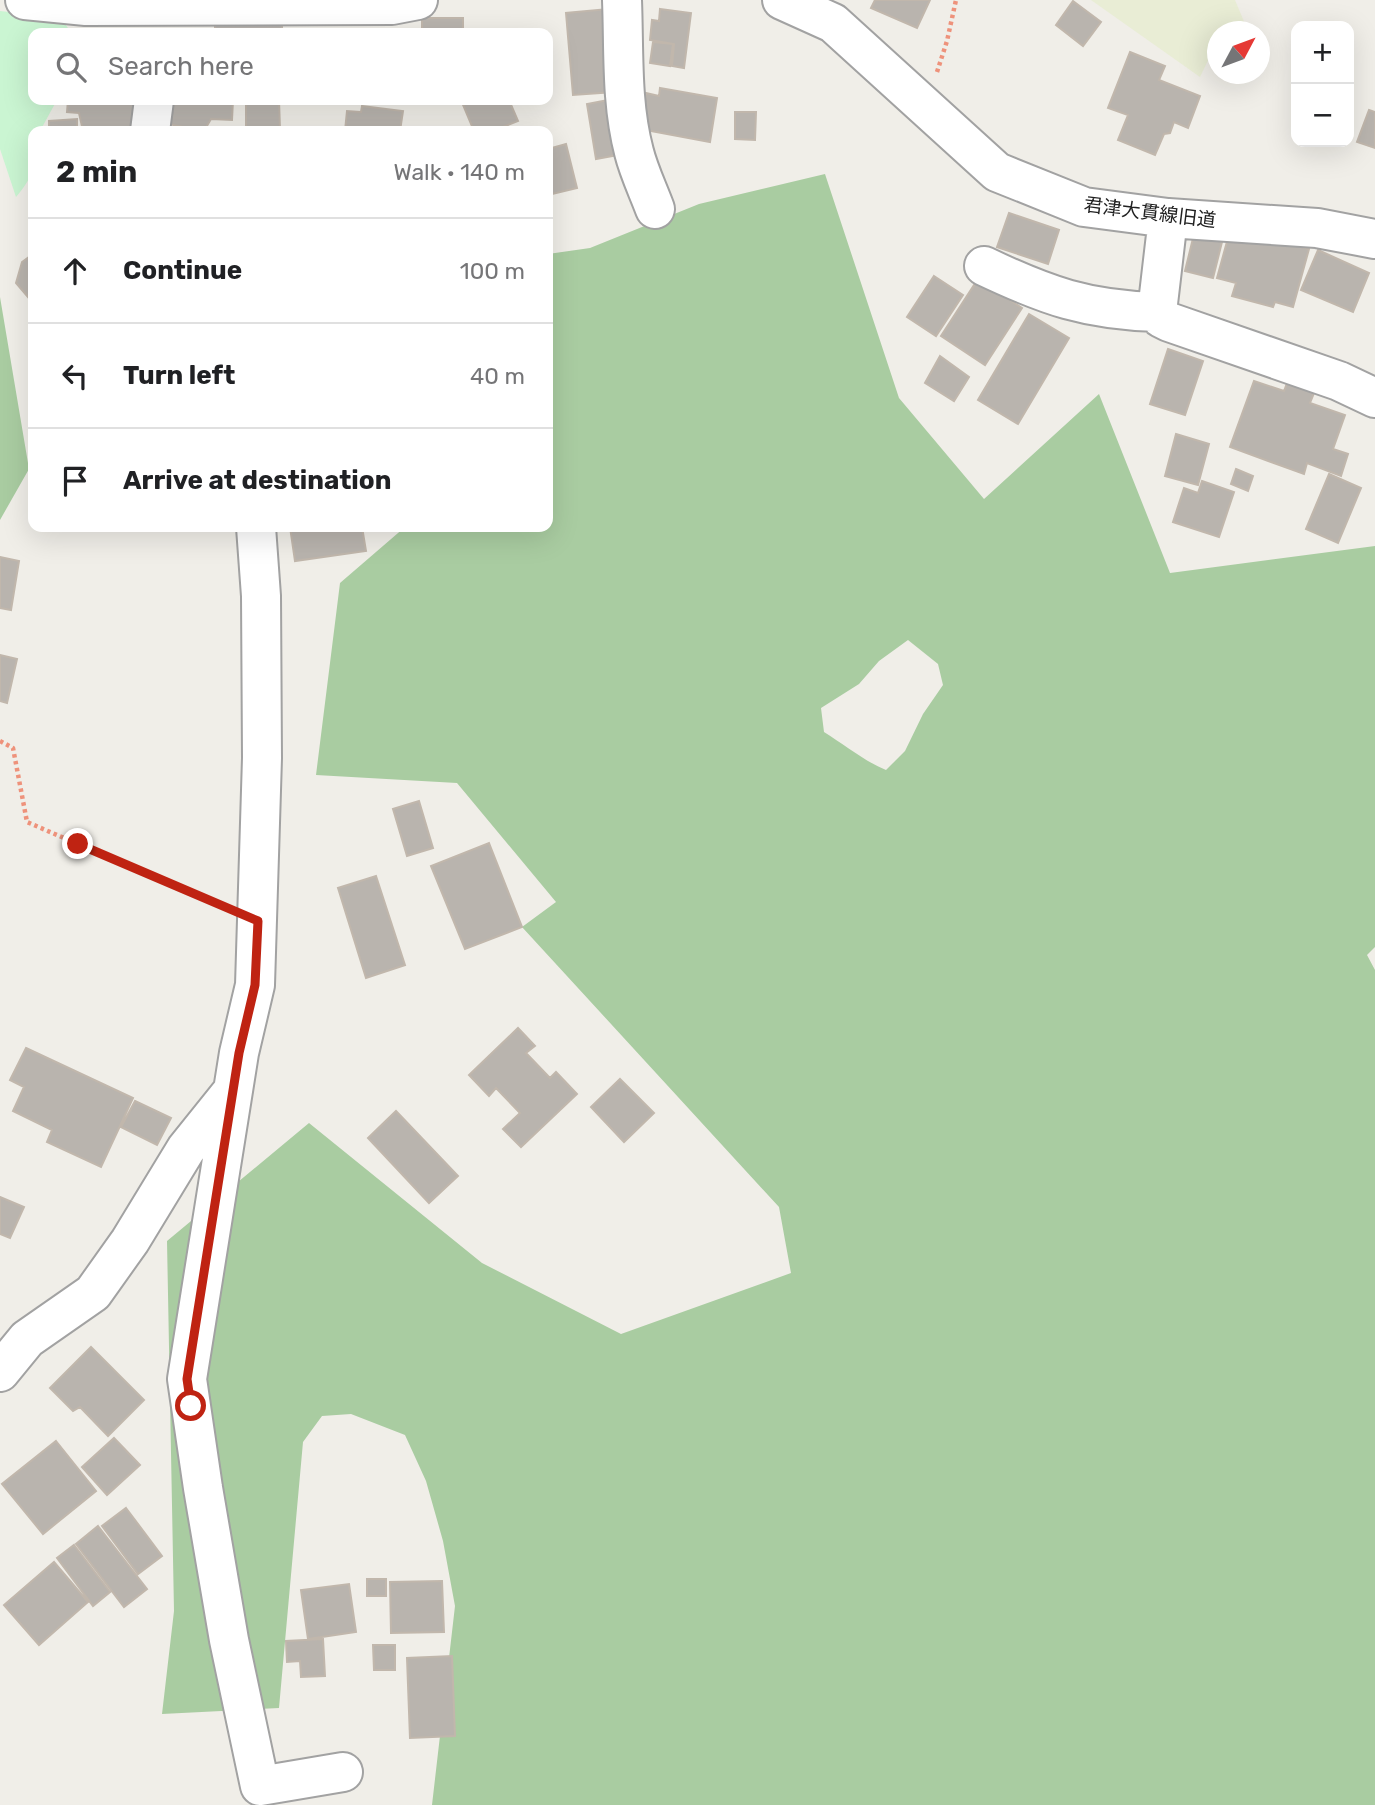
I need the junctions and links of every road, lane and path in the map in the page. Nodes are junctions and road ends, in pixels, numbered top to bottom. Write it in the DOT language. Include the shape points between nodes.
graph roads {
  1 [pos="25,0"];
  2 [pos="418,0"];
  3 [pos="622,0"];
  4 [pos="782,0"];
  5 [pos="957,0"];
  6 [pos="166,13"];
  7 [pos="921,104"];
  8 [pos="153,105"];
  9 [pos="151,126"];
  10 [pos="655,209"];
  11 [pos="1168,218"];
  12 [pos="1375,239"];
  13 [pos="984,266"];
  14 [pos="1157,312"];
  15 [pos="1375,398"];
  16 [pos="256,532"];
  17 [pos="0,741"];
  18 [pos="258,921"];
  19 [pos="232,1091"];
  20 [pos="0,1372"];
  21 [pos="343,1772"];
  1 -- 6 [label="street"];
  2 -- 6 [label="street" via="392,5"];
  3 -- 10 [label="street" via="628,122"];
  4 -- 7 [label="street, 君津大貫線旧道" via="833,23"];
  5 -- 7 [label="path" via="932,86"];
  7 -- 11 [label="street, 君津大貫線旧道" via="997,172 1084,207"];
  8 -- 9 [label="street"];
  11 -- 12 [label="street, 君津大貫線旧道" via="1317,228"];
  11 -- 14 [label="street"];
  13 -- 14 [label="street" via="1034,290 1078,304"];
  14 -- 15 [label="street" via="1169,323 1339,381"];
  16 -- 18 [label="street" via="262,744"];
  17 -- 18 [label="path" via="13,748 27,822"];
  18 -- 19 [label="street" via="255,985"];
  19 -- 20 [label="street" via="186,1149 93,1293 27,1339"];
  19 -- 21 [label="street" via="187,1379 203,1488 260,1786"];
}
